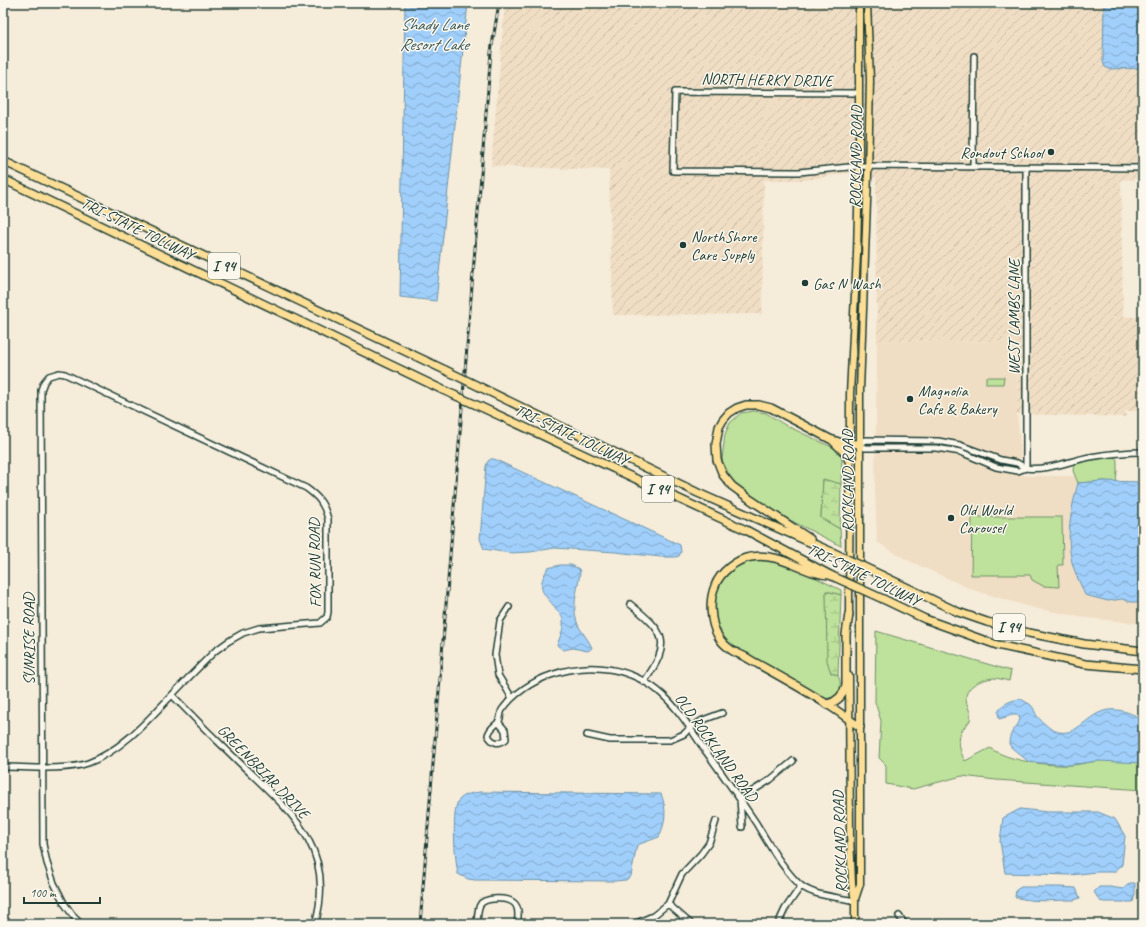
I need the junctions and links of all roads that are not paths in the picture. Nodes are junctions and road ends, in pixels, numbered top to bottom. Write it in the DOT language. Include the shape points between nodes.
graph roads {
  1 [pos="860,3"];
  2 [pos="867,3"];
  3 [pos="974,56"];
  4 [pos="859,93"];
  5 [pos="3,161"];
  6 [pos="859,166"];
  7 [pos="868,166"];
  8 [pos="973,167"];
  9 [pos="1026,167"];
  10 [pos="1143,168"];
  11 [pos="3,179"];
  12 [pos="77,380"];
  13 [pos="830,439"];
  14 [pos="906,440"];
  15 [pos="940,441"];
  16 [pos="849,443"];
  17 [pos="860,444"];
  18 [pos="906,448"];
  19 [pos="939,449"];
  20 [pos="970,449"];
  21 [pos="1143,452"];
  22 [pos="968,455"];
  23 [pos="849,461"];
  24 [pos="1026,468"];
  25 [pos="824,548"];
  26 [pos="832,576"];
  27 [pos="630,604"];
  28 [pos="509,607"];
  29 [pos="849,614"];
  30 [pos="1143,651"];
  31 [pos="1143,669"];
  32 [pos="644,682"];
  33 [pos="172,695"];
  34 [pos="512,698"];
  35 [pos="827,704"];
  36 [pos="722,713"];
  37 [pos="850,720"];
  38 [pos="498,722"];
  39 [pos="860,727"];
  40 [pos="690,728"];
  41 [pos="587,734"];
  42 [pos="793,761"];
  43 [pos="3,767"];
  44 [pos="42,767"];
  45 [pos="740,800"];
  46 [pos="716,821"];
  47 [pos="742,827"];
  48 [pos="801,886"];
  49 [pos="855,901"];
  50 [pos="668,904"];
  51 [pos="899,916"];
  52 [pos="82,924"];
  53 [pos="315,924"];
  54 [pos="477,924"];
  55 [pos="517,924"];
  56 [pos="634,924"];
  57 [pos="691,924"];
  58 [pos="778,924"];
  59 [pos="855,924"];
  60 [pos="905,924"];
  1 -- 4 [label="main road, ROCKLAND ROAD"];
  2 -- 7 [label="main road, ROCKLAND ROAD" via="870,80"];
  3 -- 8 [label="street"];
  4 -- 6 [label="main road, ROCKLAND ROAD"];
  4 -- 6 [label="street, NORTH HERKY DRIVE" via="675,92 673,171 799,172"];
  5 -- 25 [label="highway, TRI-STATE TOLLWAY / I 94, bridge" via="698,493"];
  6 -- 7 [label="street"];
  6 -- 16 [label="main road, ROCKLAND ROAD"];
  7 -- 8 [label="street"];
  7 -- 17 [label="main road, ROCKLAND ROAD" via="860,369"];
  8 -- 9 [label="street"];
  9 -- 10 [label="street"];
  9 -- 24 [label="street, WEST LAMBS LANE"];
  11 -- 26 [label="highway, TRI-STATE TOLLWAY / I 94, bridge" via="444,390 734,524"];
  12 -- 33 [label="street, FOX RUN ROAD" via="306,488 319,498 326,511 327,617 320,623 259,628 243,633 214,652"];
  12 -- 44 [label="street, SUNRISE ROAD" via="65,374 53,374 44,382 41,390"];
  13 -- 16 [label="highway"];
  13 -- 23 [label="highway" via="845,453"];
  13 -- 25 [label="highway" via="771,408 752,404 729,413 719,428 716,444 717,460 723,475 732,486"];
  14 -- 15 [label="street"];
  14 -- 17 [label="street" via="865,440"];
  14 -- 18 [label="street"];
  15 -- 19 [label="street"];
  15 -- 20 [label="street"];
  16 -- 17 [label="highway"];
  16 -- 23 [label="main road, ROCKLAND ROAD"];
  17 -- 18 [label="street" via="865,448"];
  17 -- 39 [label="main road, ROCKLAND ROAD"];
  18 -- 19 [label="street"];
  19 -- 22 [label="street"];
  20 -- 22 [label="street"];
  20 -- 24 [label="street"];
  21 -- 24 [label="street" via="1121,452 1037,469"];
  22 -- 24 [label="street" via="996,467 1018,472"];
  23 -- 29 [label="main road, ROCKLAND ROAD"];
  25 -- 30 [label="highway, TRI-STATE TOLLWAY / I 94, bridge" via="958,612 987,622 1084,644"];
  26 -- 31 [label="highway, TRI-STATE TOLLWAY / I 94, bridge" via="932,621 997,645 1085,664"];
  26 -- 35 [label="highway" via="821,575 776,558 744,558 717,580 711,607 718,636 730,649"];
  27 -- 32 [label="street" via="648,619 662,640 658,660"];
  28 -- 34 [label="street" via="500,621 495,655 498,675"];
  29 -- 35 [label="highway" via="846,634 846,686 837,700"];
  29 -- 37 [label="main road, ROCKLAND ROAD"];
  32 -- 34 [label="street, OLD ROCKLAND ROAD" via="610,669 570,670 547,676"];
  32 -- 40 [label="street, OLD ROCKLAND ROAD" via="664,696"];
  33 -- 44 [label="street, FOX RUN ROAD" via="134,734 100,757 79,765"];
  33 -- 53 [label="street, GREENBRIAR DRIVE" via="290,812 302,829 313,849 320,881"];
  34 -- 38 [label="street, OLD ROCKLAND ROAD" via="501,712"];
  35 -- 37 [label="highway"];
  36 -- 40 [label="street"];
  37 -- 39 [label="highway"];
  37 -- 49 [label="main road, ROCKLAND ROAD" via="851,868"];
  39 -- 49 [label="main road, ROCKLAND ROAD" via="860,884"];
  40 -- 41 [label="street" via="684,734 670,740 610,740"];
  40 -- 45 [label="street, OLD ROCKLAND ROAD"];
  42 -- 45 [label="street"];
  43 -- 44 [label="street, FOX RUN ROAD"];
  44 -- 52 [label="street, SUNRISE ROAD" via="43,844 47,863 64,903"];
  45 -- 47 [label="street"];
  45 -- 48 [label="street, OLD ROCKLAND ROAD"];
  46 -- 50 [label="street" via="709,843 682,874"];
  48 -- 49 [label="street, OLD ROCKLAND ROAD" via="819,894"];
  48 -- 58 [label="street"];
  49 -- 59 [label="main road"];
  50 -- 56 [label="street" via="652,916"];
  50 -- 57 [label="street"];
  51 -- 60 [label="street"];
  54 -- 55 [label="street" via="479,906 487,899 509,900 514,903 518,908"];
}
